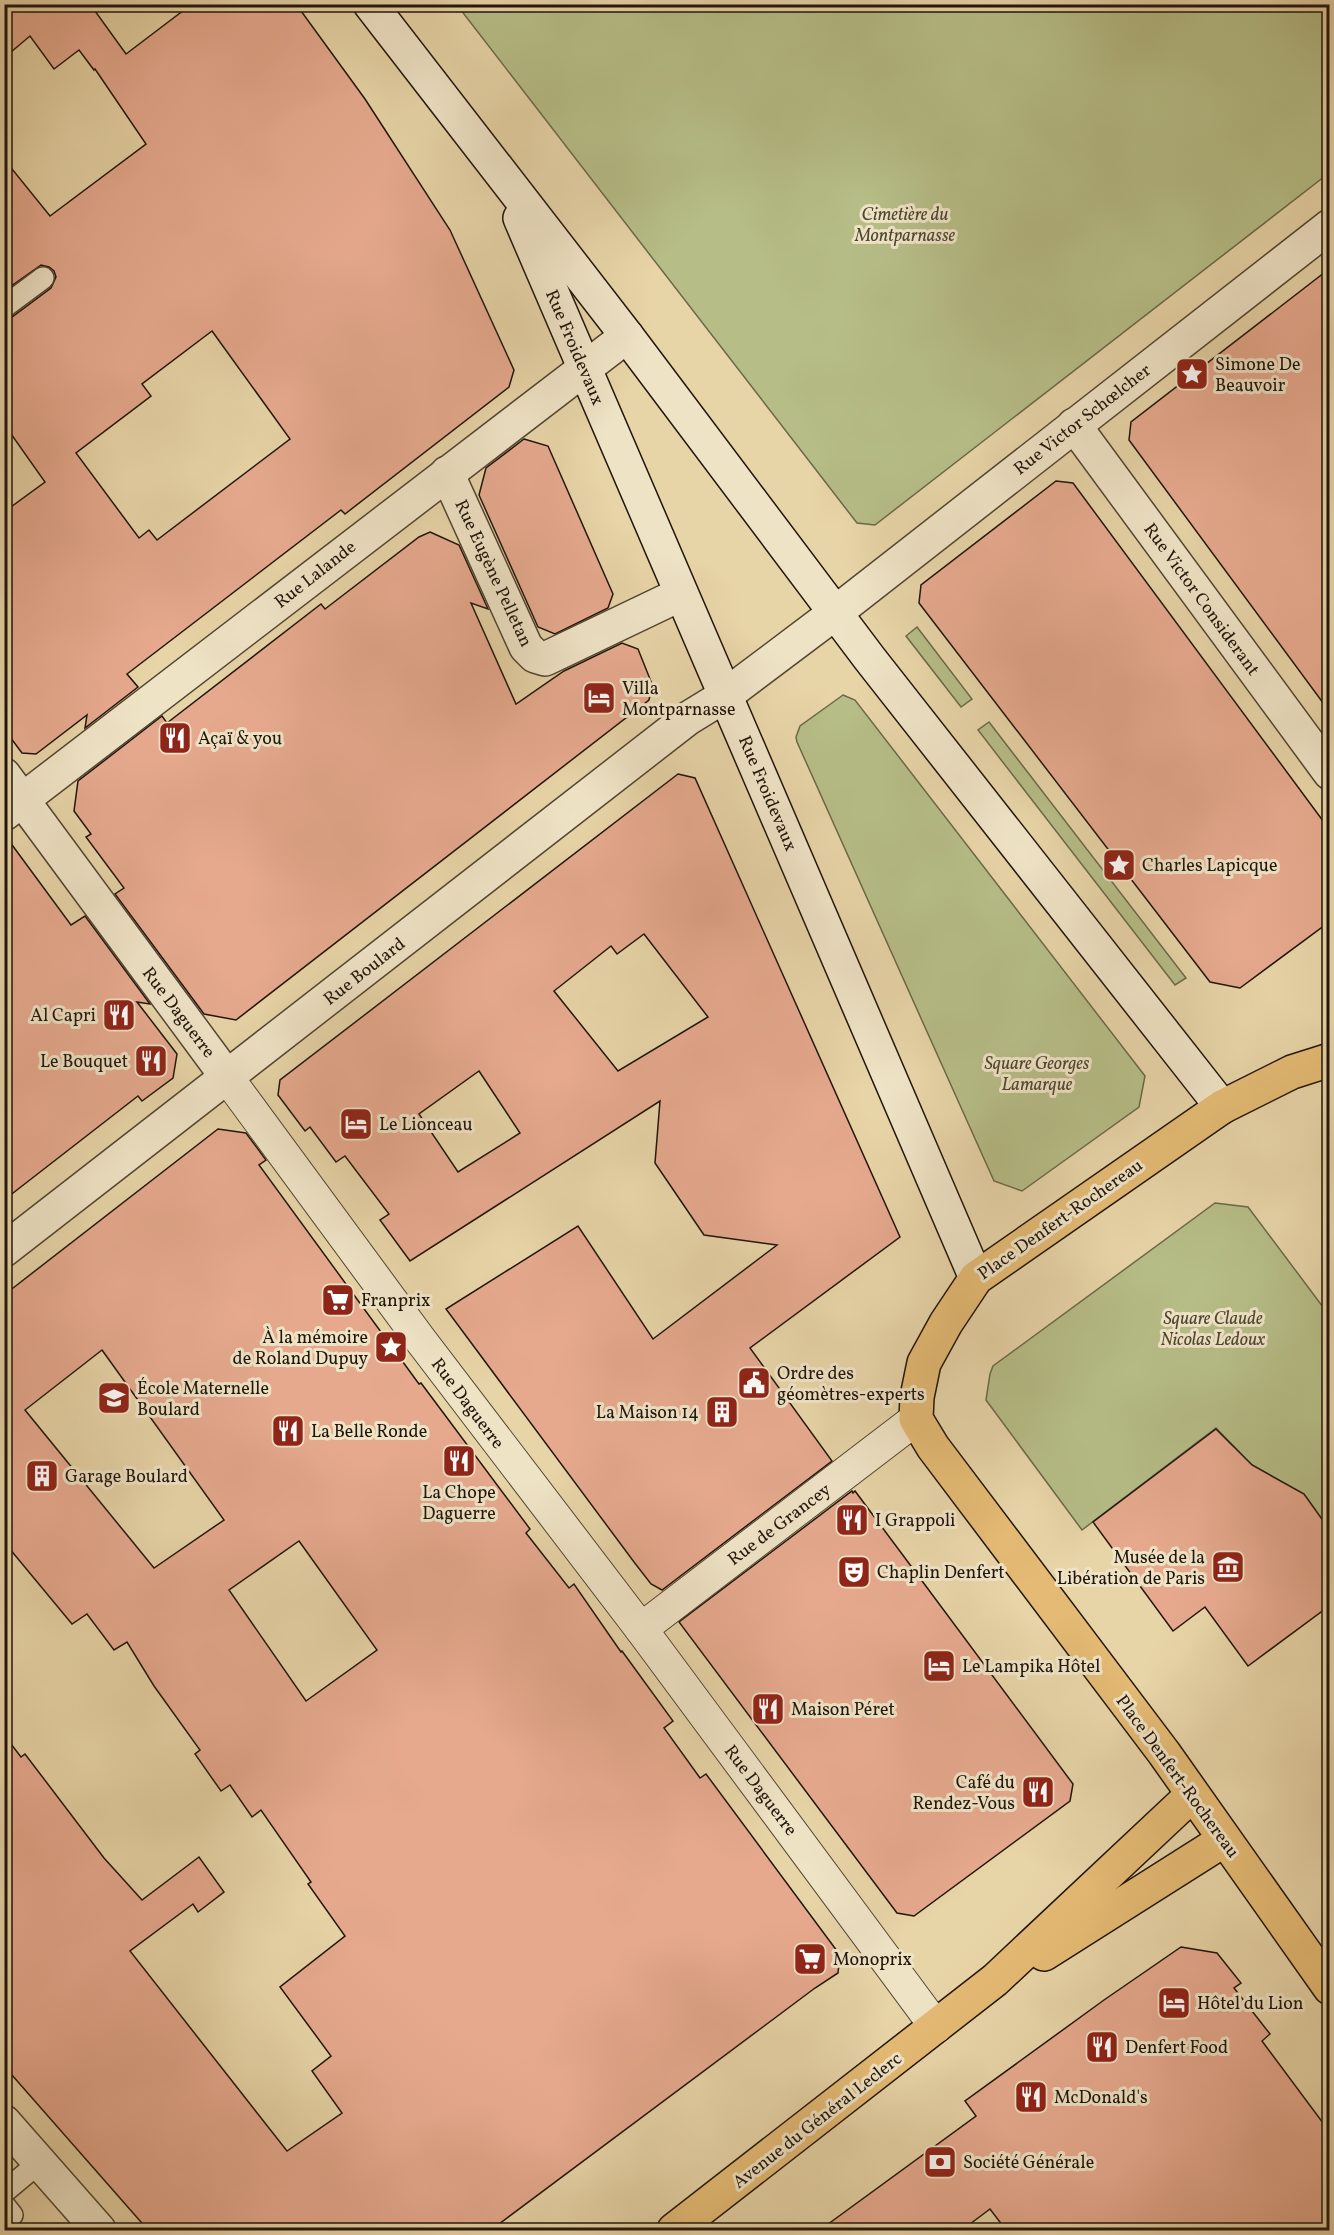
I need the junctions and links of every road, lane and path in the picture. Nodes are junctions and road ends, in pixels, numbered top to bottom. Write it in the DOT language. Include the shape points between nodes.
graph roads {
  1 [pos="370,4"];
  2 [pos="502,177"];
  3 [pos="1329,226"];
  4 [pos="43,278"];
  5 [pos="4,307"];
  6 [pos="627,336"];
  7 [pos="584,368"];
  8 [pos="1074,425"];
  9 [pos="447,473"];
  10 [pos="681,594"];
  11 [pos="835,612"];
  12 [pos="726,695"];
  13 [pos="1329,773"];
  14 [pos="10,797"];
  15 [pos="1329,1060"];
  16 [pos="227,1077"];
  17 [pos="1222,1107"];
  18 [pos="4,1250"];
  19 [pos="976,1278"];
  20 [pos="916,1419"];
  21 [pos="641,1629"];
  22 [pos="1192,1795"];
  23 [pos="1224,1840"];
  24 [pos="1329,1988"];
  25 [pos="947,2017"];
  26 [pos="4,2122"];
  27 [pos="39,2162"];
  28 [pos="4,2192"];
  29 [pos="4,2205"];
  30 [pos="4,2221"];
  31 [pos="99,2230"];
  32 [pos="674,2230"];
  1 -- 2 [label="street, Rue Froidevaux"];
  2 -- 6 [label="street, Rue Froidevaux"];
  2 -- 7 [label="street, Rue Froidevaux"];
  3 -- 8 [label="street, Rue Victor Schœlcher"];
  4 -- 5 [label="lane"];
  6 -- 7 [label="street, Rue Lalande"];
  6 -- 11 [label="street, Rue Froidevaux"];
  7 -- 9 [label="street, Rue Lalande"];
  7 -- 10 [label="street, Rue Froidevaux"];
  8 -- 11 [label="street, Rue Victor Schœlcher"];
  8 -- 13 [label="street, Rue Victor Considerant"];
  9 -- 10 [label="street, Rue Eugène Pelletan" via="526,647 535,656 545,659"];
  9 -- 14 [label="street, Rue Lalande"];
  10 -- 12 [label="street, Rue Froidevaux"];
  11 -- 12 [label="street, Rue Victor Schœlcher"];
  11 -- 17 [label="street, Rue Froidevaux"];
  12 -- 16 [label="street, Rue Boulard" via="687,719"];
  12 -- 19 [label="street, Rue Froidevaux"];
  14 -- 16 [label="street, Rue Daguerre"];
  15 -- 17 [label="main road, Place Denfert-Rochereau" via="1292,1072"];
  16 -- 18 [label="street, Rue Boulard"];
  16 -- 21 [label="street, Rue Daguerre" via="468,1404"];
  17 -- 19 [label="main road, Place Denfert-Rochereau"];
  19 -- 20 [label="main road, Place Denfert-Rochereau" via="924,1364"];
  20 -- 21 [label="street, Rue de Grancey"];
  20 -- 22 [label="main road, Place Denfert-Rochereau" via="923,1434"];
  21 -- 25 [label="street, Rue Daguerre"];
  22 -- 23 [label="main road, Place Denfert-Rochereau"];
  22 -- 25 [label="main road, Avenue du Général Leclerc" via="995,1980"];
  23 -- 24 [label="main road, Place Denfert-Rochereau"];
  23 -- 25 [label="main road, Avenue du Général Leclerc"];
  25 -- 32 [label="main road, Avenue du Général Leclerc"];
  26 -- 27 [label="street"];
  27 -- 28 [label="lane"];
  27 -- 31 [label="street"];
  29 -- 30 [label="lane" via="12,2215"];
}
